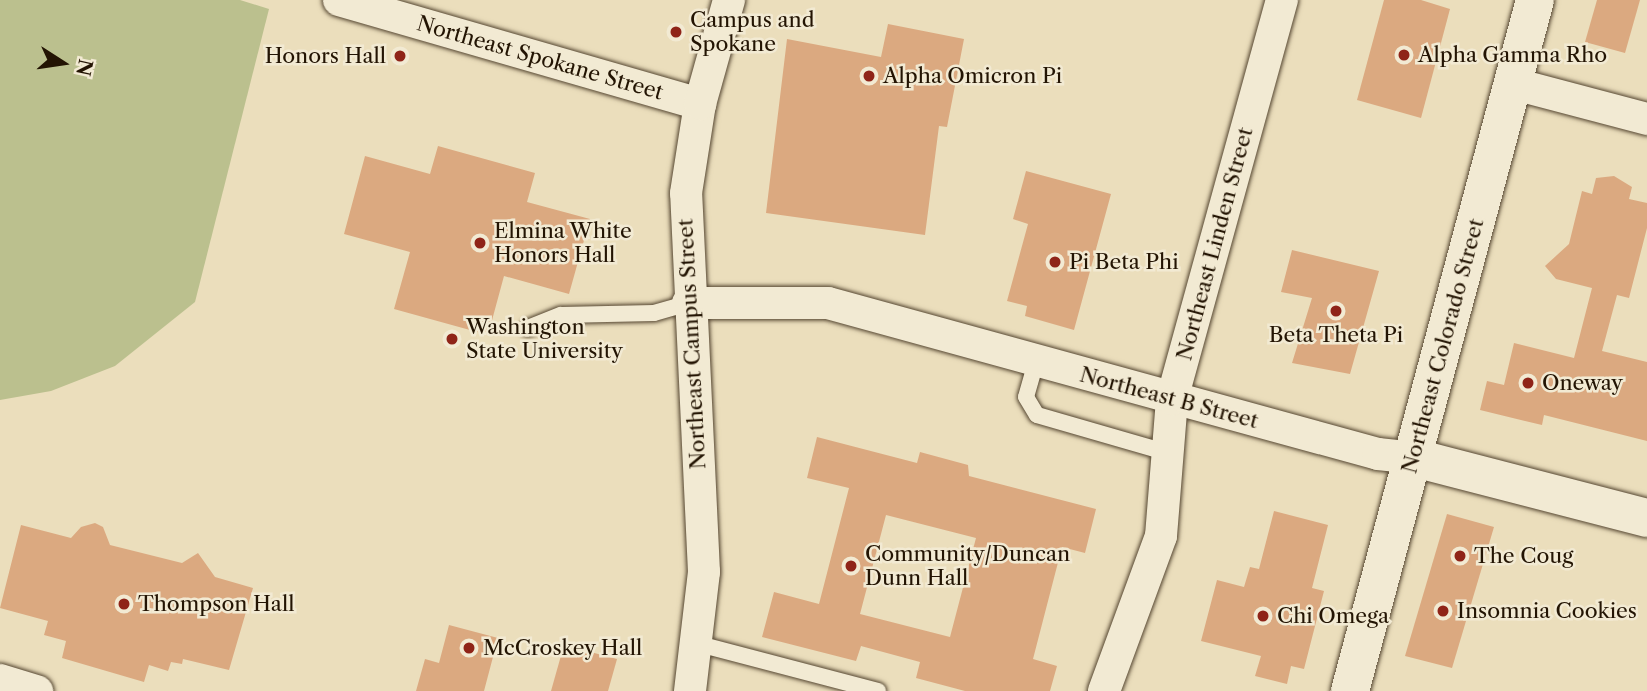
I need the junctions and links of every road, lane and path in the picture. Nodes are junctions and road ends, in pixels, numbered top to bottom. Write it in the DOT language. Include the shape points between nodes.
graph roads {
  1 [pos="339,0"];
  2 [pos="729,0"];
  3 [pos="1282,0"];
  4 [pos="1535,0"];
  5 [pos="1511,83"];
  6 [pos="700,104"];
  7 [pos="1647,119"];
  8 [pos="688,303"];
  9 [pos="528,328"];
  10 [pos="1036,362"];
  11 [pos="1172,399"];
  12 [pos="1169,453"];
  13 [pos="1415,458"];
  14 [pos="1647,518"];
  15 [pos="699,644"];
  16 [pos="0,680"];
  17 [pos="37,691"];
  18 [pos="690,691"];
  19 [pos="878,691"];
  20 [pos="1104,691"];
  21 [pos="1350,691"];
  1 -- 6 [label="street, Northeast Spokane Street"];
  2 -- 6 [label="street, Northeast Campus Street"];
  3 -- 11 [label="street, Northeast Linden Street"];
  4 -- 5 [label="street, Northeast Colorado Street"];
  5 -- 7 [label="street"];
  5 -- 13 [label="street, Northeast Colorado Street"];
  6 -- 8 [label="street, Northeast Campus Street" via="686,193"];
  8 -- 9 [label="lane" via="654,313 561,315"];
  8 -- 10 [label="street, Northeast B Street" via="828,303"];
  8 -- 15 [label="street, Northeast Campus Street" via="704,572"];
  10 -- 11 [label="street, Northeast B Street"];
  10 -- 12 [label="lane" via="1026,397 1037,415"];
  11 -- 12 [label="street, Northeast Linden Street"];
  11 -- 13 [label="street, Northeast B Street" via="1378,454"];
  12 -- 20 [label="street, Northeast Linden Street" via="1161,536"];
  13 -- 14 [label="street, Northeast B Street"];
  13 -- 21 [label="street, Northeast Colorado Street"];
  15 -- 18 [label="street, Northeast Campus Street"];
  15 -- 19 [label="lane"];
  16 -- 17 [label="street"];
}
